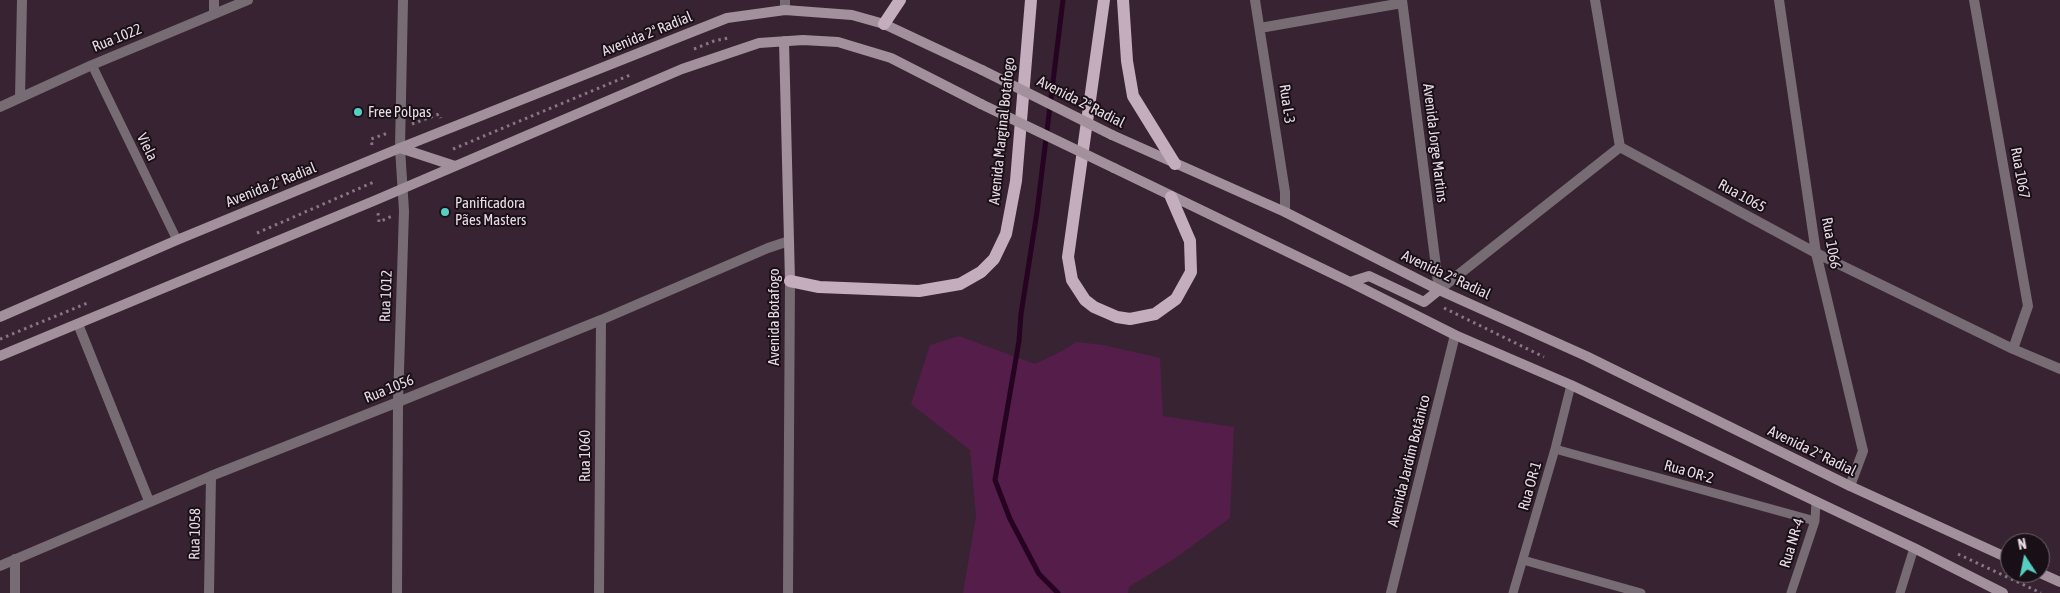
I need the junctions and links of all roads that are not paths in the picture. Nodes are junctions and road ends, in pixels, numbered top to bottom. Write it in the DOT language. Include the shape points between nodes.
graph roads {
  1 [pos="22,0"];
  2 [pos="214,0"];
  3 [pos="248,0"];
  4 [pos="403,0"];
  5 [pos="900,0"];
  6 [pos="1031,0"];
  7 [pos="1104,0"];
  8 [pos="1123,0"];
  9 [pos="1255,0"];
  10 [pos="1595,0"];
  11 [pos="1779,0"];
  12 [pos="1974,0"];
  13 [pos="1402,2"];
  14 [pos="785,5"];
  15 [pos="214,14"];
  16 [pos="884,24"];
  17 [pos="1260,28"];
  18 [pos="784,41"];
  19 [pos="92,65"];
  20 [pos="20,98"];
  21 [pos="0,107"];
  22 [pos="1620,147"];
  23 [pos="400,148"];
  24 [pos="1175,164"];
  25 [pos="454,166"];
  26 [pos="403,188"];
  27 [pos="1170,197"];
  28 [pos="1285,212"];
  29 [pos="177,240"];
  30 [pos="790,241"];
  31 [pos="1816,253"];
  32 [pos="790,282"];
  33 [pos="1350,282"];
  34 [pos="1439,290"];
  35 [pos="0,317"];
  36 [pos="600,320"];
  37 [pos="78,324"];
  38 [pos="1455,335"];
  39 [pos="2013,349"];
  40 [pos="0,356"];
  41 [pos="2060,369"];
  42 [pos="1571,385"];
  43 [pos="398,402"];
  44 [pos="1555,449"];
  45 [pos="211,476"];
  46 [pos="1850,486"];
  47 [pos="149,501"];
  48 [pos="1816,501"];
  49 [pos="1815,521"];
  50 [pos="1914,548"];
  51 [pos="2000,554"];
  52 [pos="15,559"];
  53 [pos="1524,560"];
  54 [pos="0,566"];
  55 [pos="15,593"];
  56 [pos="209,593"];
  57 [pos="396,593"];
  58 [pos="599,593"];
  59 [pos="788,593"];
  60 [pos="1391,593"];
  61 [pos="1513,593"];
  62 [pos="1641,593"];
  63 [pos="1791,593"];
  64 [pos="1900,593"];
  65 [pos="2003,593"];
  1 -- 20 [label="street"];
  2 -- 15 [label="street"];
  3 -- 15 [label="street, Rua 1022"];
  4 -- 23 [label="street, Rua 1012"];
  5 -- 16 [label="main road"];
  6 -- 32 [label="main road, Avenida Marginal Botafogo" via="1016,180 1006,234 994,259 981,272 960,284 918,291 819,287"];
  7 -- 27 [label="main road" via="1068,257 1072,280 1094,307 1117,317 1143,318 1155,314 1176,299 1191,272 1190,241"];
  8 -- 24 [label="main road" via="1133,96"];
  9 -- 17 [label="street, Rua L-3"];
  10 -- 22 [label="street"];
  11 -- 31 [label="street, Rua 1066"];
  12 -- 39 [label="street, Rua 1067" via="2028,306"];
  13 -- 17 [label="street"];
  13 -- 34 [label="street, Avenida Jorge Martins"];
  14 -- 16 [label="main road, Avenida 2ª Radial" via="852,15"];
  14 -- 23 [label="main road, Avenida 2ª Radial" via="727,18"];
  15 -- 19 [label="street, Rua 1022"];
  16 -- 24 [label="main road, Avenida 2ª Radial, bridge"];
  17 -- 28 [label="street, Rua L-3" via="1285,192"];
  18 -- 25 [label="main road" via="759,44 682,69"];
  18 -- 27 [label="main road, bridge" via="838,42 891,58"];
  18 -- 30 [label="main road, Avenida Botafogo"];
  19 -- 20 [label="street, Rua 1022"];
  19 -- 29 [label="lane, Viela"];
  20 -- 21 [label="street, Rua 1022"];
  22 -- 31 [label="street, Rua 1065"];
  22 -- 34 [label="street"];
  23 -- 25 [label="main road"];
  23 -- 26 [label="street, Rua 1012"];
  23 -- 29 [label="main road, Avenida 2ª Radial"];
  24 -- 28 [label="main road, Avenida 2ª Radial"];
  25 -- 26 [label="main road"];
  26 -- 37 [label="main road"];
  26 -- 43 [label="street, Rua 1012"];
  27 -- 33 [label="main road"];
  28 -- 34 [label="main road, Avenida 2ª Radial"];
  29 -- 35 [label="main road, Avenida 2ª Radial"];
  30 -- 32 [label="main road, Avenida Botafogo"];
  30 -- 36 [label="street, Rua 1056"];
  31 -- 39 [label="street, Rua 1065"];
  31 -- 46 [label="street, Rua 1066" via="1863,451"];
  32 -- 59 [label="street, Avenida Botafogo"];
  33 -- 34 [label="main road" via="1369,276 1424,302"];
  33 -- 38 [label="main road"];
  34 -- 46 [label="main road, Avenida 2ª Radial" via="1586,356"];
  36 -- 43 [label="street, Rua 1056"];
  36 -- 58 [label="street, Rua 1060"];
  37 -- 40 [label="main road"];
  37 -- 47 [label="street"];
  38 -- 42 [label="main road"];
  38 -- 60 [label="street, Avenida Jardim Botânico"];
  39 -- 41 [label="street, Rua 1065"];
  42 -- 44 [label="lane, Rua OR-1"];
  42 -- 48 [label="main road"];
  43 -- 45 [label="street, Rua 1056"];
  43 -- 57 [label="street, Rua 1012"];
  44 -- 49 [label="lane, Rua OR-2"];
  44 -- 53 [label="lane, Rua OR-1"];
  45 -- 47 [label="street, Rua 1056"];
  45 -- 56 [label="street, Rua 1058"];
  46 -- 51 [label="main road, Avenida 2ª Radial"];
  47 -- 52 [label="street, Rua 1056"];
  48 -- 49 [label="lane, Rua NR-4"];
  48 -- 50 [label="main road"];
  49 -- 63 [label="lane, Rua NR-4"];
  50 -- 64 [label="lane"];
  50 -- 65 [label="main road"];
  52 -- 54 [label="street, Rua 1056"];
  52 -- 55 [label="street"];
  53 -- 61 [label="lane, Rua OR-1"];
  53 -- 62 [label="lane"];
}
